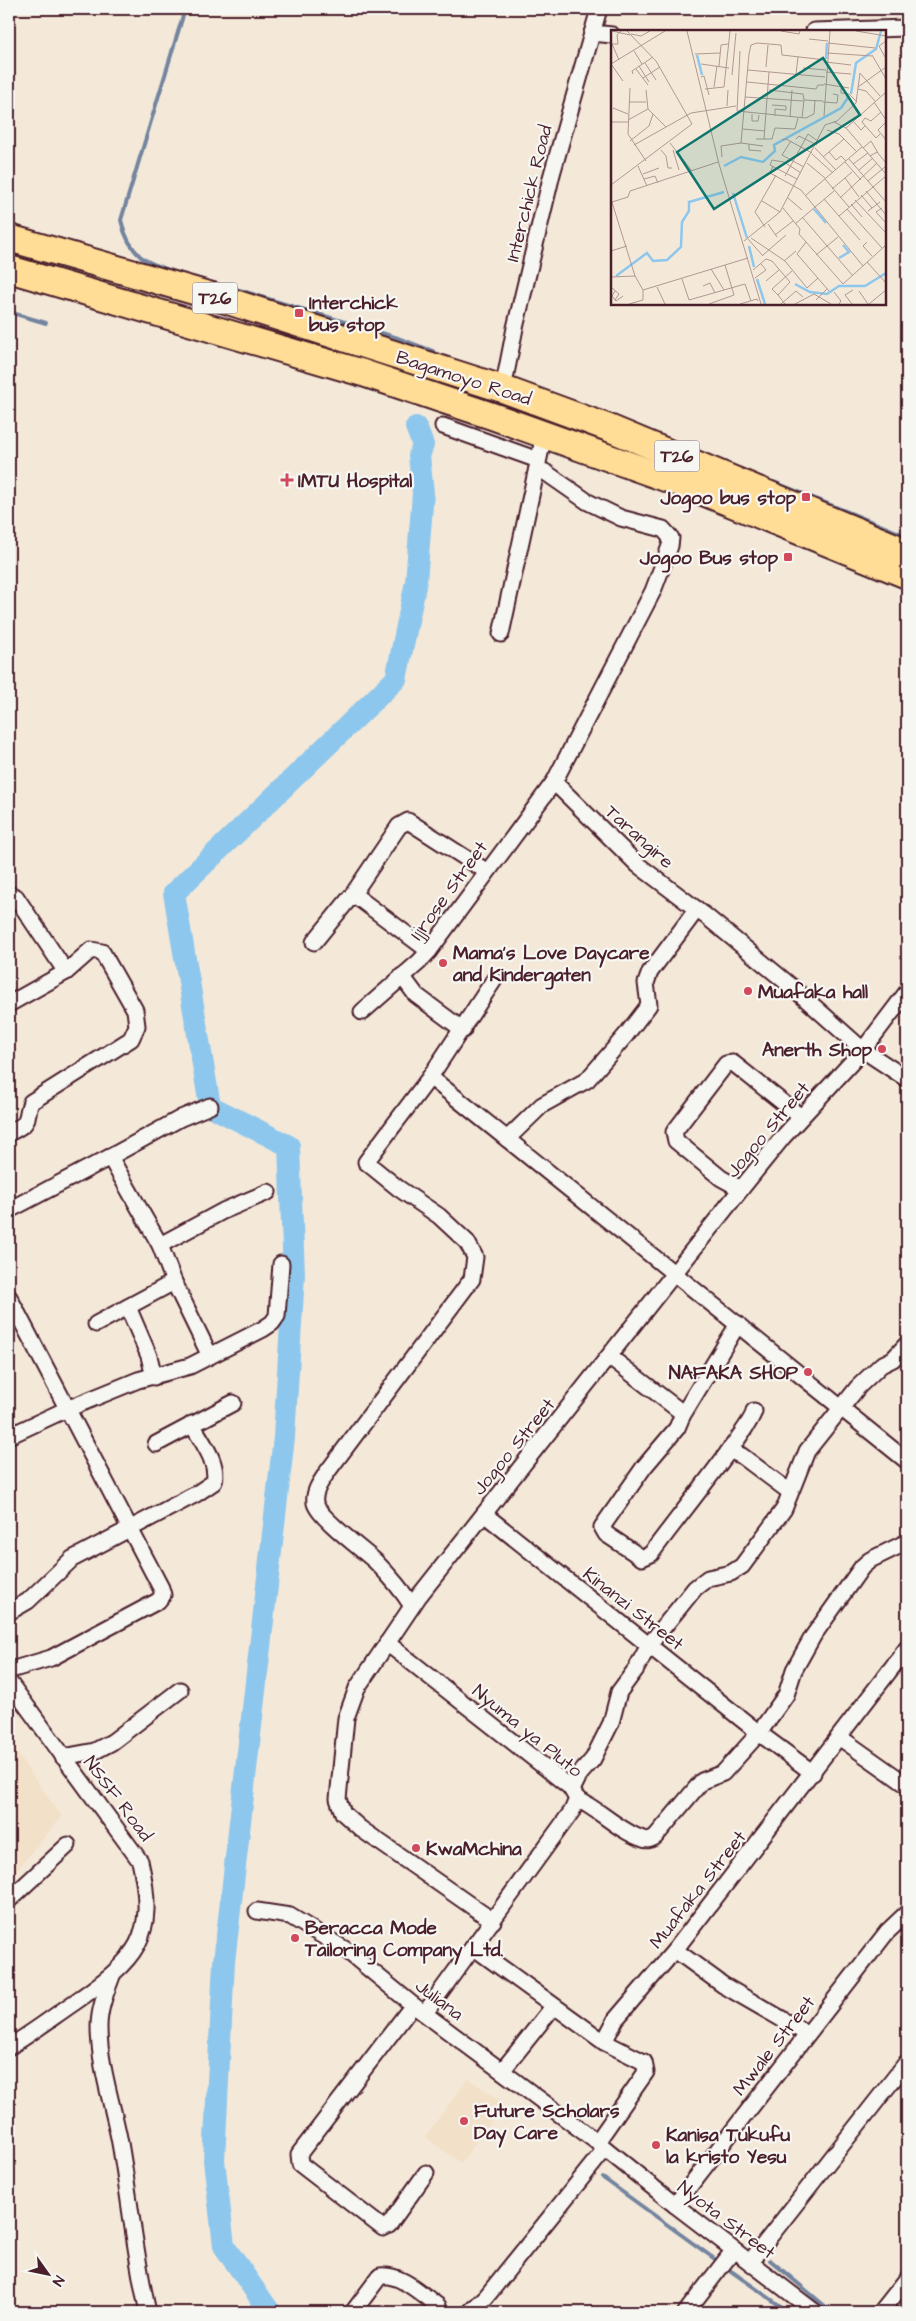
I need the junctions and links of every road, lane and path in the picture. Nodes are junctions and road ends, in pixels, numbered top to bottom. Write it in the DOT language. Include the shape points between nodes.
graph roads {
  1 [pos="599,9"];
  2 [pos="907,28"];
  3 [pos="845,30"];
  4 [pos="592,33"];
  5 [pos="611,35"];
  6 [pos="9,238"];
  7 [pos="9,269"];
  8 [pos="503,389"];
  9 [pos="443,426"];
  10 [pos="544,435"];
  11 [pos="538,465"];
  12 [pos="907,552"];
  13 [pos="907,576"];
  14 [pos="501,634"];
  15 [pos="554,782"];
  16 [pos="486,871"];
  17 [pos="9,894"];
  18 [pos="353,894"];
  19 [pos="697,908"];
  20 [pos="314,942"];
  21 [pos="429,951"];
  22 [pos="66,972"];
  23 [pos="402,976"];
  24 [pos="494,980"];
  25 [pos="907,992"];
  26 [pos="9,1004"];
  27 [pos="362,1012"];
  28 [pos="463,1030"];
  29 [pos="863,1050"];
  30 [pos="430,1077"];
  31 [pos="907,1079"];
  32 [pos="210,1106"];
  33 [pos="801,1117"];
  34 [pos="9,1133"];
  35 [pos="507,1139"];
  36 [pos="110,1157"];
  37 [pos="741,1189"];
  38 [pos="268,1192"];
  39 [pos="9,1210"];
  40 [pos="160,1246"];
  41 [pos="281,1264"];
  42 [pos="676,1273"];
  43 [pos="174,1282"];
  44 [pos="9,1297"];
  45 [pos="128,1307"];
  46 [pos="96,1324"];
  47 [pos="738,1324"];
  48 [pos="907,1344"];
  49 [pos="210,1356"];
  50 [pos="610,1357"];
  51 [pos="154,1377"];
  52 [pos="233,1403"];
  53 [pos="840,1407"];
  54 [pos="67,1409"];
  55 [pos="754,1411"];
  56 [pos="682,1416"];
  57 [pos="192,1424"];
  58 [pos="9,1436"];
  59 [pos="156,1444"];
  60 [pos="729,1450"];
  61 [pos="907,1461"];
  62 [pos="790,1492"];
  63 [pos="484,1514"];
  64 [pos="130,1529"];
  65 [pos="907,1542"];
  66 [pos="412,1606"];
  67 [pos="9,1612"];
  68 [pos="387,1643"];
  69 [pos="649,1645"];
  70 [pos="907,1648"];
  71 [pos="9,1668"];
  72 [pos="9,1682"];
  73 [pos="180,1690"];
  74 [pos="759,1733"];
  75 [pos="839,1737"];
  76 [pos="63,1757"];
  77 [pos="813,1773"];
  78 [pos="907,1785"];
  79 [pos="574,1794"];
  80 [pos="68,1845"];
  81 [pos="9,1900"];
  82 [pos="257,1911"];
  83 [pos="907,1912"];
  84 [pos="493,1921"];
  85 [pos="473,1947"];
  86 [pos="675,1950"];
  87 [pos="112,1976"];
  88 [pos="554,2007"];
  89 [pos="419,2009"];
  90 [pos="806,2033"];
  91 [pos="604,2042"];
  92 [pos="9,2047"];
  93 [pos="907,2062"];
  94 [pos="502,2071"];
  95 [pos="598,2143"];
  96 [pos="426,2173"];
  97 [pos="674,2205"];
  98 [pos="733,2251"];
  99 [pos="750,2262"];
  100 [pos="907,2279"];
  101 [pos="438,2306"];
  102 [pos="148,2312"];
  103 [pos="352,2312"];
  104 [pos="470,2312"];
  105 [pos="686,2312"];
  106 [pos="815,2312"];
  107 [pos="881,2312"];
  1 -- 4 [label="street, Interchick Road"];
  2 -- 3 [label="street"];
  4 -- 5 [label="street"];
  4 -- 8 [label="street, Interchick Road" via="552,174 514,328"];
  6 -- 8 [label="highway, Bagamoyo Road / T26" via="222,300"];
  7 -- 10 [label="highway, Bagamoyo Road / T26" via="407,388"];
  8 -- 12 [label="highway, Bagamoyo Road / T26" via="609,428"];
  9 -- 11 [label="street"];
  10 -- 11 [label="street"];
  10 -- 13 [label="highway, Bagamoyo Road / T26" via="696,489"];
  11 -- 14 [label="street"];
  11 -- 15 [label="street" via="588,502 621,518 663,529 671,538 644,609"];
  15 -- 16 [label="street, Ijjrose Street"];
  15 -- 19 [label="street, Tarangire" via="638,865"];
  16 -- 18 [label="street" via="408,821 399,826"];
  16 -- 21 [label="street, Ijjrose Street"];
  17 -- 22 [label="street" via="16,897"];
  18 -- 20 [label="street"];
  18 -- 21 [label="street"];
  19 -- 29 [label="street, Tarangire"];
  19 -- 35 [label="street" via="650,972 646,983 649,1005 626,1035 587,1080 542,1105"];
  21 -- 23 [label="street, Ijjrose Street"];
  22 -- 26 [label="street"];
  22 -- 34 [label="street" via="91,950 102,952 135,1010 137,1026 131,1039 31,1102 24,1126"];
  23 -- 27 [label="street, Ijjrose Street"];
  23 -- 28 [label="street" via="416,996"];
  24 -- 28 [label="street"];
  25 -- 29 [label="street, Jogoo Street"];
  28 -- 30 [label="street"];
  29 -- 31 [label="street, Tarangire"];
  29 -- 33 [label="street, Jogoo Street"];
  30 -- 35 [label="street"];
  30 -- 66 [label="street" via="366,1162 467,1242 475,1257 472,1279 328,1471 319,1484 315,1499 322,1515 375,1561"];
  32 -- 36 [label="street"];
  33 -- 37 [label="street, Jogoo Street"];
  33 -- 37 [label="street" via="733,1063 726,1064 673,1135 708,1168"];
  35 -- 42 [label="street"];
  36 -- 39 [label="street"];
  36 -- 40 [label="street"];
  37 -- 42 [label="street, Jogoo Street"];
  38 -- 40 [label="street" via="223,1211"];
  40 -- 43 [label="street"];
  41 -- 49 [label="street" via="277,1316 272,1323"];
  42 -- 47 [label="street"];
  42 -- 50 [label="street, Jogoo Street"];
  43 -- 45 [label="street"];
  43 -- 49 [label="street"];
  44 -- 54 [label="street"];
  45 -- 46 [label="street"];
  45 -- 51 [label="street" via="149,1356"];
  47 -- 53 [label="street"];
  47 -- 56 [label="street"];
  48 -- 53 [label="street" via="893,1359 881,1365"];
  49 -- 51 [label="street"];
  50 -- 56 [label="street" via="680,1411"];
  50 -- 63 [label="street, Jogoo Street"];
  51 -- 54 [label="street" via="138,1380"];
  52 -- 57 [label="street"];
  53 -- 61 [label="street"];
  53 -- 62 [label="street" via="807,1452"];
  54 -- 58 [label="street"];
  54 -- 64 [label="street"];
  55 -- 60 [label="street" via="752,1420"];
  56 -- 60 [label="street" via="604,1523 602,1529 606,1534 645,1558"];
  57 -- 59 [label="street"];
  57 -- 64 [label="street" via="214,1466 214,1482"];
  60 -- 62 [label="street"];
  62 -- 69 [label="street" via="784,1509 742,1566 731,1573 708,1578 694,1588"];
  63 -- 66 [label="street, Jogoo Street"];
  63 -- 69 [label="street, Kinanzi Street"];
  64 -- 67 [label="street" via="72,1559 28,1601"];
  64 -- 71 [label="street" via="161,1588 163,1595 158,1601 51,1658"];
  65 -- 74 [label="street" via="862,1567 813,1636 794,1670 786,1695"];
  66 -- 68 [label="street, Jogoo Street"];
  68 -- 79 [label="street, Nyuma ya Pluto"];
  68 -- 84 [label="street, Jogoo Street" via="357,1688 346,1718 338,1799 343,1813"];
  69 -- 74 [label="street, Kinanzi Street"];
  69 -- 79 [label="street" via="619,1692 611,1723 593,1759 580,1774"];
  70 -- 75 [label="street, Muafaka Street"];
  72 -- 76 [label="street, NSSF Road"];
  73 -- 76 [label="street" via="112,1742 95,1751"];
  74 -- 77 [label="street, Kinanzi Street"];
  74 -- 79 [label="street" via="723,1773 702,1781 650,1840 644,1840 618,1825"];
  75 -- 77 [label="street, Muafaka Street"];
  75 -- 78 [label="street"];
  76 -- 87 [label="street, NSSF Road" via="140,1861 146,1886 142,1935 130,1958"];
  77 -- 86 [label="street, Muafaka Street"];
  79 -- 84 [label="street, Nyuma ya Pluto" via="572,1811"];
  80 -- 81 [label="street"];
  82 -- 89 [label="street, Juliana" via="290,1916 308,1926 346,1950"];
  83 -- 90 [label="street, Mwale Street" via="887,1932"];
  84 -- 85 [label="street, Nyuma ya Pluto"];
  85 -- 88 [label="street"];
  85 -- 89 [label="street, Nyuma ya Pluto"];
  86 -- 90 [label="street" via="723,1985"];
  86 -- 91 [label="street, Muafaka Street" via="616,2019"];
  87 -- 92 [label="street"];
  87 -- 102 [label="street" via="102,2004 99,2027"];
  88 -- 91 [label="street"];
  88 -- 94 [label="street"];
  89 -- 94 [label="street, Juliana"];
  89 -- 96 [label="street, Nyuma ya Pluto" via="298,2158 300,2164 383,2228 389,2225"];
  90 -- 97 [label="street, Mwale Street"];
  91 -- 95 [label="street" via="644,2062 646,2072"];
  93 -- 99 [label="street"];
  94 -- 95 [label="street, Juliana"];
  95 -- 97 [label="street, Nyota Street"];
  95 -- 104 [label="street" via="486,2297"];
  97 -- 98 [label="street, Nyota Street"];
  98 -- 99 [label="street, Nyota Street"];
  98 -- 105 [label="street"];
  99 -- 106 [label="street, Nyota Street"];
  100 -- 107 [label="street"];
  101 -- 103 [label="street" via="390,2275 380,2276"];
}
